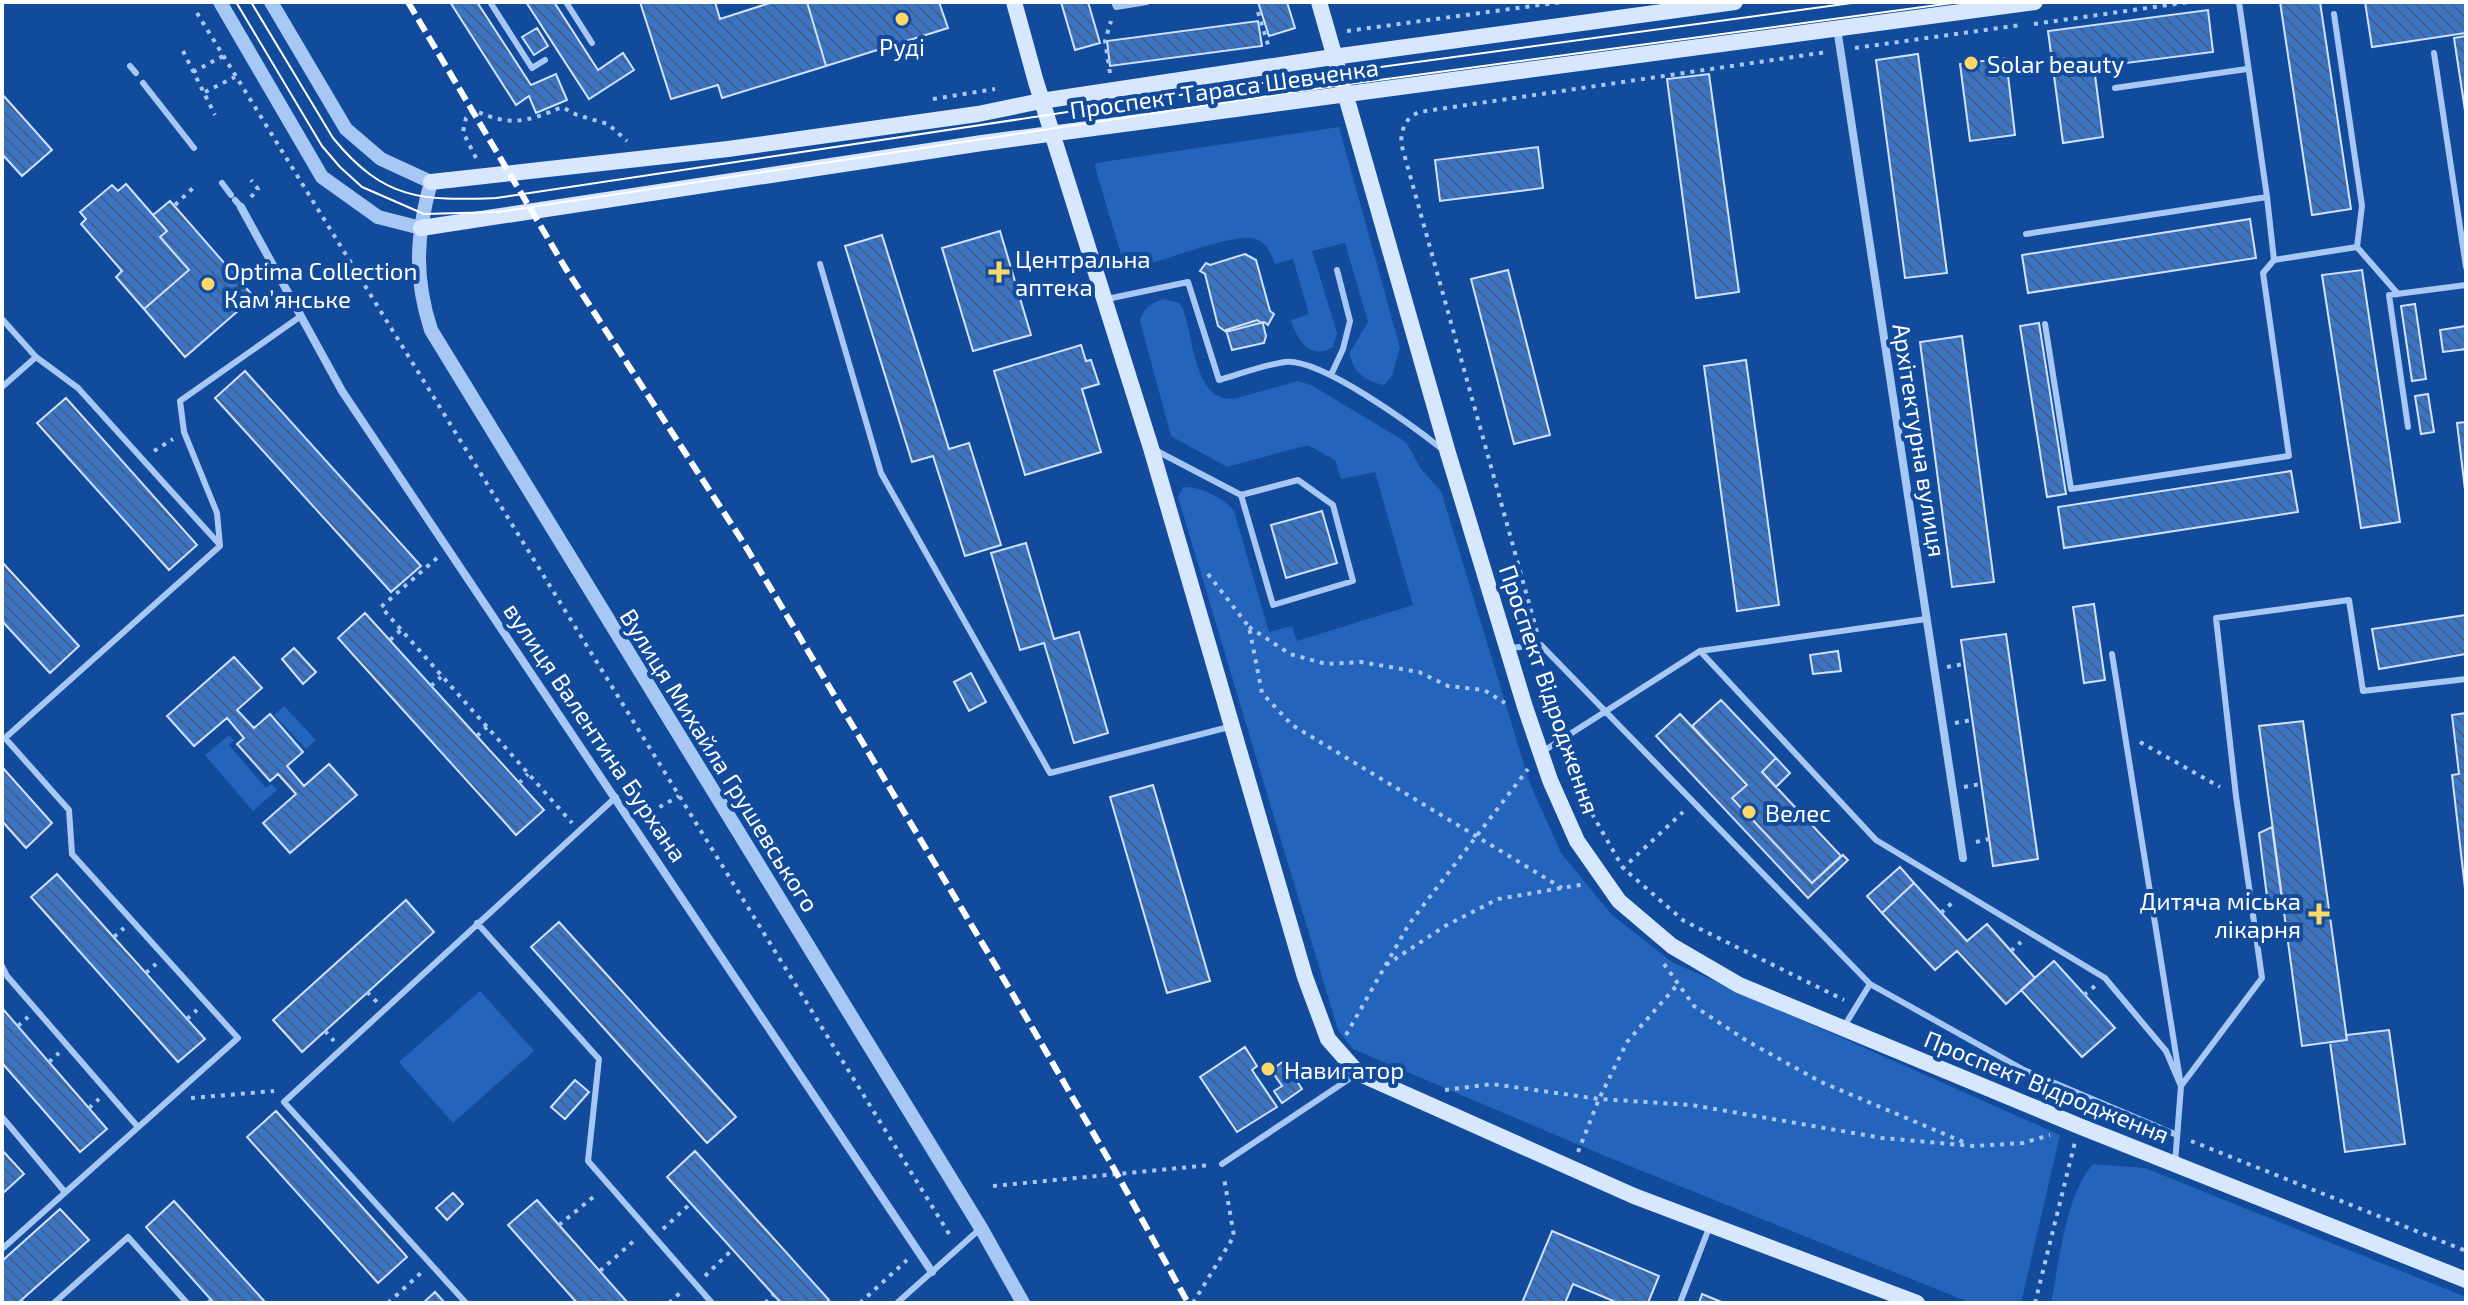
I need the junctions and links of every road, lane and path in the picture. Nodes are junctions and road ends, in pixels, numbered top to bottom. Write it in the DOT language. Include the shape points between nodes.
graph roads {
  1 [pos="220,2"];
  2 [pos="271,2"];
  3 [pos="490,2"];
  4 [pos="566,2"];
  5 [pos="1014,2"];
  6 [pos="1147,2"];
  7 [pos="1319,2"];
  8 [pos="1562,2"];
  9 [pos="1735,2"];
  10 [pos="2035,2"];
  11 [pos="2190,2"];
  12 [pos="2239,2"];
  13 [pos="2010,4"];
  14 [pos="1115,5"];
  15 [pos="1258,12"];
  16 [pos="197,13"];
  17 [pos="2334,14"];
  18 [pos="1837,27"];
  19 [pos="1327,34"];
  20 [pos="592,43"];
  21 [pos="1840,50"];
  22 [pos="183,51"];
  23 [pos="1270,51"];
  24 [pos="2434,53"];
  25 [pos="223,56"];
  26 [pos="1333,57"];
  27 [pos="545,60"];
  28 [pos="130,66"];
  29 [pos="2247,69"];
  30 [pos="1124,71"];
  31 [pos="193,72"];
  32 [pos="136,73"];
  33 [pos="235,77"];
  34 [pos="1036,82"];
  35 [pos="143,83"];
  36 [pos="2115,88"];
  37 [pos="205,92"];
  38 [pos="1345,96"];
  39 [pos="927,100"];
  40 [pos="1041,101"];
  41 [pos="215,115"];
  42 [pos="1053,135"];
  43 [pos="194,148"];
  44 [pos="635,148"];
  45 [pos="476,158"];
  46 [pos="431,182"];
  47 [pos="222,183"];
  48 [pos="193,188"];
  49 [pos="2267,197"];
  50 [pos="235,201"];
  51 [pos="175,205"];
  52 [pos="421,228"];
  53 [pos="2026,234"];
  54 [pos="2357,247"];
  55 [pos="2274,260"];
  56 [pos="820,264"];
  57 [pos="2466,267"];
  58 [pos="1337,270"];
  59 [pos="2466,285"];
  60 [pos="2398,294"];
  61 [pos="1104,300"];
  62 [pos="301,316"];
  63 [pos="2,319"];
  64 [pos="2045,324"];
  65 [pos="36,357"];
  66 [pos="1331,375"];
  67 [pos="2,387"];
  68 [pos="2408,427"];
  69 [pos="184,432"];
  70 [pos="1151,448"];
  71 [pos="1448,453"];
  72 [pos="142,458"];
  73 [pos="1241,495"];
  74 [pos="220,546"];
  75 [pos="448,548"];
  76 [pos="1204,569"];
  77 [pos="1926,619"];
  78 [pos="1249,627"];
  79 [pos="401,630"];
  80 [pos="390,640"];
  81 [pos="1541,645"];
  82 [pos="1507,649"];
  83 [pos="1700,651"];
  84 [pos="2112,654"];
  85 [pos="442,676"];
  86 [pos="2466,679"];
  87 [pos="431,686"];
  88 [pos="1607,710"];
  89 [pos="1529,718"];
  90 [pos="1233,726"];
  91 [pos="487,727"];
  92 [pos="2124,733"];
  93 [pos="3,736"];
  94 [pos="477,736"];
  95 [pos="1566,737"];
  96 [pos="1541,752"];
  97 [pos="528,774"];
  98 [pos="519,783"];
  99 [pos="679,796"];
  100 [pos="2236,796"];
  101 [pos="616,797"];
  102 [pos="1694,801"];
  103 [pos="633,822"];
  104 [pos="579,831"];
  105 [pos="1476,836"];
  106 [pos="1963,858"];
  107 [pos="1623,868"];
  108 [pos="1605,880"];
  109 [pos="1562,888"];
  110 [pos="477,923"];
  111 [pos="1661,960"];
  112 [pos="2,966"];
  113 [pos="1384,966"];
  114 [pos="1678,984"];
  115 [pos="1870,984"];
  116 [pos="1856,1006"];
  117 [pos="1843,1028"];
  118 [pos="1338,1051"];
  119 [pos="1358,1073"];
  120 [pos="2181,1086"];
  121 [pos="297,1090"];
  122 [pos="1409,1095"];
  123 [pos="172,1099"];
  124 [pos="1599,1099"];
  125 [pos="2,1117"];
  126 [pos="2079,1126"];
  127 [pos="138,1127"];
  128 [pos="2177,1135"];
  129 [pos="1974,1146"];
  130 [pos="1222,1164"];
  131 [pos="2175,1164"];
  132 [pos="1572,1168"];
  133 [pos="609,1184"];
  134 [pos="993,1186"];
  135 [pos="64,1191"];
  136 [pos="691,1203"];
  137 [pos="1711,1224"];
  138 [pos="559,1225"];
  139 [pos="647,1228"];
  140 [pos="981,1228"];
  141 [pos="655,1237"];
  142 [pos="2,1249"];
  143 [pos="958,1249"];
  144 [pos="732,1250"];
  145 [pos="918,1251"];
  146 [pos="2466,1251"];
  147 [pos="431,1264"];
  148 [pos="600,1271"];
  149 [pos="932,1272"];
  150 [pos="2466,1280"];
  151 [pos="696,1284"];
  152 [pos="773,1295"];
  153 [pos="54,1303"];
  154 [pos="187,1303"];
  155 [pos="388,1303"];
  156 [pos="466,1303"];
  157 [pos="712,1303"];
  158 [pos="765,1303"];
  159 [pos="860,1303"];
  160 [pos="897,1303"];
  161 [pos="1023,1303"];
  162 [pos="1193,1303"];
  163 [pos="1680,1303"];
  164 [pos="1916,1303"];
  165 [pos="2035,1303"];
  1 -- 52 [label="street" via="322,177 378,217"];
  2 -- 46 [label="street" via="346,129 381,159"];
  3 -- 27 [label="lane" via="532,68"];
  4 -- 20 [label="lane"];
  5 -- 34 [label="main road"];
  6 -- 14 [label="lane"];
  7 -- 19 [label="main road, Проспект Відродження"];
  8 -- 19 [label="path"];
  9 -- 26 [label="main road, Проспект Тараса Шевченка"];
  10 -- 13 [label="main road, Проспект Тараса Шевченка"];
  11 -- 21 [label="path"];
  12 -- 29 [label="lane"];
  13 -- 18 [label="main road, Проспект Тараса Шевченка"];
  14 -- 30 [label="path" via="1105,41 1110,73"];
  15 -- 23 [label="path"];
  16 -- 25 [label="path"];
  17 -- 54 [label="lane" via="2362,206"];
  18 -- 21 [label="street, Архітектурна вулиця"];
  18 -- 38 [label="main road, Проспект Тараса Шевченка"];
  19 -- 26 [label="main road, Проспект Відродження"];
  21 -- 77 [label="street, Архітектурна вулиця"];
  21 -- 81 [label="path" via="1419,112 1402,129 1401,143"];
  22 -- 31 [label="path"];
  24 -- 57 [label="lane"];
  25 -- 31 [label="path"];
  25 -- 33 [label="path"];
  26 -- 38 [label="main road, Проспект Відродження"];
  26 -- 40 [label="main road, Проспект Тараса Шевченка"];
  28 -- 32 [label="lane"];
  29 -- 36 [label="lane"];
  29 -- 49 [label="lane"];
  31 -- 37 [label="path"];
  33 -- 37 [label="path"];
  33 -- 99 [label="path"];
  34 -- 39 [label="path"];
  34 -- 40 [label="main road"];
  35 -- 43 [label="lane"];
  37 -- 41 [label="path"];
  38 -- 42 [label="main road, Проспект Тараса Шевченка"];
  38 -- 71 [label="main road, Проспект Відродження"];
  40 -- 42 [label="main road"];
  40 -- 46 [label="main road, Проспект Тараса Шевченка" via="728,149"];
  42 -- 52 [label="main road, Проспект Тараса Шевченка"];
  42 -- 61 [label="main road"];
  44 -- 45 [label="path" via="608,124 562,107 513,122 474,110 463,132"];
  46 -- 52 [label="street"];
  47 -- 50 [label="lane"];
  48 -- 51 [label="path"];
  49 -- 53 [label="lane"];
  49 -- 55 [label="lane"];
  50 -- 62 [label="street, вулиця Валентина Бурхана"];
  52 -- 140 [label="street, Вулиця Михайла Грушевського" via="417,262 431,330"];
  54 -- 55 [label="lane"];
  54 -- 60 [label="lane"];
  55 -- 64 [label="lane" via="2263,273 2289,456 2071,489"];
  56 -- 90 [label="lane" via="881,473 1050,773"];
  58 -- 66 [label="lane" via="1350,321"];
  59 -- 60 [label="lane"];
  60 -- 68 [label="lane" via="2389,295"];
  61 -- 66 [label="lane" via="1188,282 1219,380 1288,361"];
  61 -- 70 [label="main road"];
  62 -- 69 [label="lane" via="180,401"];
  62 -- 75 [label="street, вулиця Валентина Бурхана" via="342,391"];
  63 -- 65 [label="lane"];
  65 -- 67 [label="lane"];
  65 -- 72 [label="lane" via="78,388"];
  66 -- 71 [label="lane" via="1394,412"];
  69 -- 72 [label="path"];
  69 -- 74 [label="lane" via="217,513"];
  70 -- 73 [label="lane"];
  70 -- 90 [label="main road"];
  71 -- 82 [label="main road, Проспект Відродження"];
  72 -- 74 [label="lane"];
  73 -- 73 [label="lane" via="1298,480 1333,505 1353,581 1273,605"];
  74 -- 93 [label="lane"];
  75 -- 79 [label="path" via="381,607"];
  75 -- 101 [label="street, вулиця Валентина Бурхана"];
  76 -- 78 [label="path"];
  77 -- 83 [label="lane"];
  77 -- 106 [label="street, Архітектурна вулиця"];
  78 -- 89 [label="path" via="1290,654 1326,664 1361,662 1419,672 1448,686 1484,690"];
  78 -- 105 [label="path" via="1262,693 1292,725"];
  79 -- 80 [label="path"];
  79 -- 85 [label="path"];
  81 -- 82 [label="lane"];
  81 -- 88 [label="lane"];
  81 -- 95 [label="path"];
  82 -- 89 [label="main road, Проспект Відродження"];
  83 -- 88 [label="lane"];
  83 -- 120 [label="lane" via="1876,840 2105,978 2166,1051"];
  84 -- 92 [label="lane"];
  85 -- 87 [label="path"];
  85 -- 91 [label="path"];
  86 -- 100 [label="lane" via="2363,691 2349,600 2216,618"];
  88 -- 95 [label="lane"];
  88 -- 102 [label="lane"];
  89 -- 96 [label="main road, Проспект Відродження"];
  90 -- 118 [label="main road" via="1305,977 1328,1039"];
  91 -- 94 [label="path"];
  91 -- 97 [label="path"];
  92 -- 100 [label="path"];
  92 -- 120 [label="lane"];
  93 -- 123 [label="lane" via="69,810 72,854 238,1038"];
  95 -- 96 [label="lane"];
  95 -- 107 [label="path" via="1587,805"];
  96 -- 105 [label="path"];
  96 -- 108 [label="main road, Проспект Відродження" via="1577,841"];
  97 -- 98 [label="path"];
  97 -- 104 [label="path"];
  99 -- 103 [label="path"];
  99 -- 143 [label="path"];
  100 -- 120 [label="lane" via="2262,978"];
  101 -- 103 [label="street, вулиця Валентина Бурхана"];
  101 -- 104 [label="lane"];
  102 -- 107 [label="path"];
  102 -- 115 [label="lane"];
  103 -- 145 [label="street, вулиця Валентина Бурхана"];
  104 -- 110 [label="lane"];
  105 -- 109 [label="path"];
  105 -- 113 [label="path"];
  107 -- 108 [label="path"];
  107 -- 116 [label="path" via="1684,921"];
  108 -- 109 [label="path"];
  108 -- 117 [label="main road, Проспект Відродження" via="1619,901 1672,946 1739,985"];
  109 -- 113 [label="path" via="1498,899"];
  110 -- 121 [label="lane"];
  110 -- 133 [label="lane" via="599,1059 588,1161"];
  111 -- 114 [label="path"];
  112 -- 127 [label="lane"];
  113 -- 118 [label="path"];
  114 -- 124 [label="path" via="1627,1042"];
  114 -- 129 [label="path" via="1694,1006 1821,1082"];
  115 -- 116 [label="lane"];
  115 -- 128 [label="lane" via="2024,1070"];
  116 -- 117 [label="lane"];
  117 -- 126 [label="main road, Проспект Відродження"];
  118 -- 119 [label="main road"];
  119 -- 122 [label="main road"];
  119 -- 130 [label="lane"];
  120 -- 128 [label="lane"];
  121 -- 123 [label="path"];
  121 -- 147 [label="lane" via="284,1102"];
  122 -- 124 [label="path" via="1492,1084"];
  122 -- 132 [label="main road"];
  123 -- 127 [label="lane"];
  124 -- 129 [label="path" via="1692,1105 1882,1138"];
  124 -- 132 [label="path"];
  125 -- 135 [label="lane"];
  126 -- 129 [label="path" via="2023,1143"];
  126 -- 131 [label="main road, Проспект Відродження"];
  126 -- 165 [label="path"];
  127 -- 135 [label="lane"];
  128 -- 131 [label="lane"];
  128 -- 146 [label="path"];
  130 -- 134 [label="path"];
  130 -- 162 [label="path" via="1234,1236"];
  131 -- 150 [label="main road, Проспект Відродження"];
  132 -- 137 [label="main road"];
  133 -- 138 [label="path"];
  133 -- 139 [label="lane"];
  135 -- 142 [label="lane"];
  136 -- 141 [label="path"];
  137 -- 163 [label="lane"];
  137 -- 164 [label="main road"];
  139 -- 141 [label="lane"];
  139 -- 148 [label="path"];
  140 -- 143 [label="lane"];
  140 -- 161 [label="street, Вулиця Михайла Грушевського"];
  141 -- 151 [label="lane"];
  143 -- 149 [label="lane"];
  144 -- 151 [label="path"];
  145 -- 149 [label="street, вулиця Валентина Бурхана"];
  145 -- 159 [label="path"];
  147 -- 155 [label="path"];
  147 -- 156 [label="lane"];
  149 -- 160 [label="lane"];
  151 -- 157 [label="lane"];
  152 -- 158 [label="path"];
  153 -- 154 [label="lane" via="128,1237"];
}
